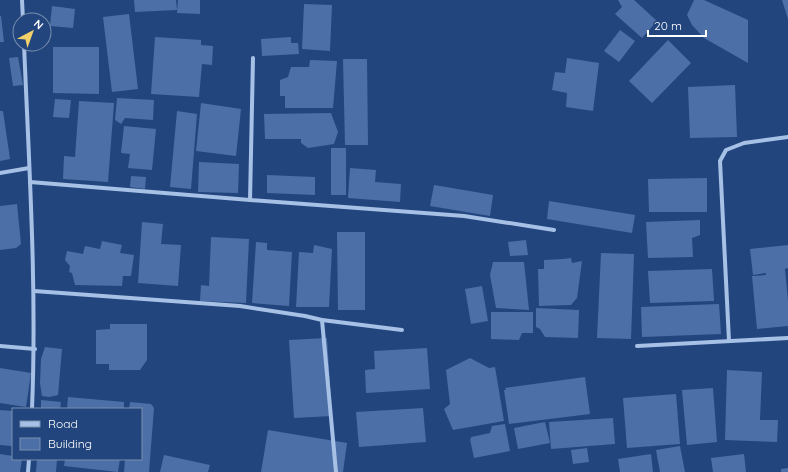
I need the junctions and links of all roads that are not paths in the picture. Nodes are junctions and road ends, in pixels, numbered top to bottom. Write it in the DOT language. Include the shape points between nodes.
graph roads {
  1 [pos="22,0"];
  2 [pos="23,12"];
  3 [pos="24,52"];
  4 [pos="253,58"];
  5 [pos="788,137"];
  6 [pos="29,168"];
  7 [pos="0,173"];
  8 [pos="30,182"];
  9 [pos="250,200"];
  10 [pos="554,230"];
  11 [pos="34,291"];
  12 [pos="322,320"];
  13 [pos="402,330"];
  14 [pos="788,338"];
  15 [pos="729,341"];
  16 [pos="0,346"];
  17 [pos="637,346"];
  18 [pos="35,349"];
  19 [pos="32,408"];
  20 [pos="30,460"];
  21 [pos="28,472"];
  22 [pos="336,472"];
  1 -- 2 [label="street"];
  3 -- 6 [label="street"];
  4 -- 9 [label="street"];
  5 -- 15 [label="street" via="744,144 726,150 720,161"];
  6 -- 7 [label="street"];
  6 -- 8 [label="street"];
  8 -- 9 [label="street"];
  8 -- 11 [label="street"];
  9 -- 10 [label="street" via="464,216"];
  11 -- 12 [label="street" via="240,306"];
  11 -- 18 [label="street"];
  12 -- 13 [label="street"];
  12 -- 22 [label="street"];
  14 -- 15 [label="street"];
  15 -- 17 [label="street"];
  16 -- 18 [label="street"];
  18 -- 19 [label="street"];
  20 -- 21 [label="street"];
}
